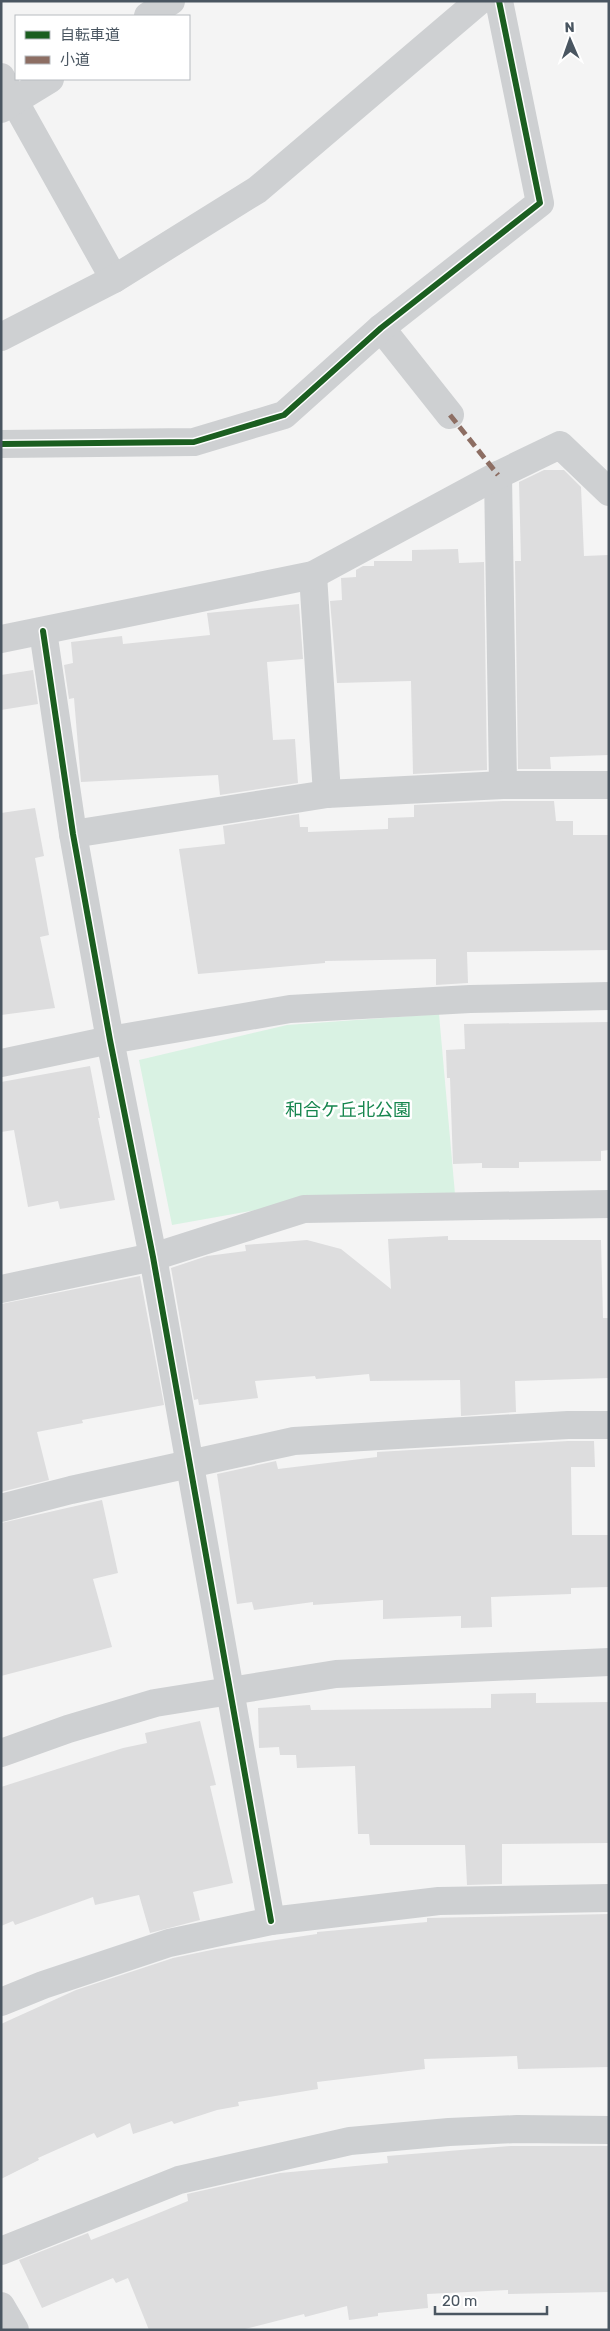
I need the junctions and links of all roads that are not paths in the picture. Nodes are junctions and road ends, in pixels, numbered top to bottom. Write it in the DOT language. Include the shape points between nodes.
graph roads {
  1 [pos="171,1"];
  2 [pos="479,1"];
  3 [pos="499,1"];
  4 [pos="150,15"];
  5 [pos="1,77"];
  6 [pos="48,80"];
  7 [pos="8,105"];
  8 [pos="114,279"];
  9 [pos="381,328"];
  10 [pos="1,337"];
  11 [pos="450,416"];
  12 [pos="1,444"];
  13 [pos="498,475"];
  14 [pos="609,492"];
  15 [pos="313,575"];
  16 [pos="43,631"];
  17 [pos="1,639"];
  18 [pos="503,785"];
  19 [pos="609,785"];
  20 [pos="326,794"];
  21 [pos="73,834"];
  22 [pos="609,996"];
  23 [pos="110,1040"];
  24 [pos="1,1063"];
  25 [pos="609,1204"];
  26 [pos="152,1257"];
  27 [pos="1,1289"];
  28 [pos="609,1426"];
  29 [pos="188,1464"];
  30 [pos="1,1508"];
  31 [pos="609,1662"];
  32 [pos="229,1690"];
  33 [pos="1,1753"];
  34 [pos="609,1898"];
  35 [pos="271,1921"];
  36 [pos="1,2002"];
  37 [pos="609,2130"];
  38 [pos="1,2251"];
  39 [pos="1,2306"];
  40 [pos="15,2330"];
  1 -- 4 [label="street"];
  2 -- 8 [label="street" via="257,190"];
  3 -- 9 [label="street" via="540,203"];
  5 -- 7 [label="street"];
  6 -- 7 [label="street"];
  7 -- 8 [label="street"];
  8 -- 10 [label="street"];
  9 -- 11 [label="street"];
  9 -- 12 [label="street" via="284,415 194,442"];
  13 -- 14 [label="street" via="560,445"];
  13 -- 15 [label="street"];
  13 -- 18 [label="street"];
  15 -- 16 [label="street"];
  15 -- 20 [label="street"];
  16 -- 17 [label="street"];
  16 -- 21 [label="street"];
  18 -- 19 [label="street"];
  18 -- 20 [label="street"];
  20 -- 21 [label="street"];
  21 -- 23 [label="street"];
  22 -- 23 [label="street" via="470,999 290,1009"];
  23 -- 24 [label="street"];
  23 -- 26 [label="street"];
  25 -- 26 [label="street" via="304,1209"];
  26 -- 27 [label="street"];
  26 -- 29 [label="street"];
  28 -- 29 [label="street" via="568,1425 294,1441"];
  29 -- 30 [label="street"];
  29 -- 32 [label="street"];
  31 -- 32 [label="street" via="336,1674"];
  32 -- 33 [label="street" via="155,1702"];
  32 -- 35 [label="street"];
  34 -- 35 [label="street" via="439,1901"];
  35 -- 36 [label="street" via="169,1943"];
  37 -- 38 [label="street" via="508,2130 350,2141 179,2180"];
  39 -- 40 [label="street"];
}
